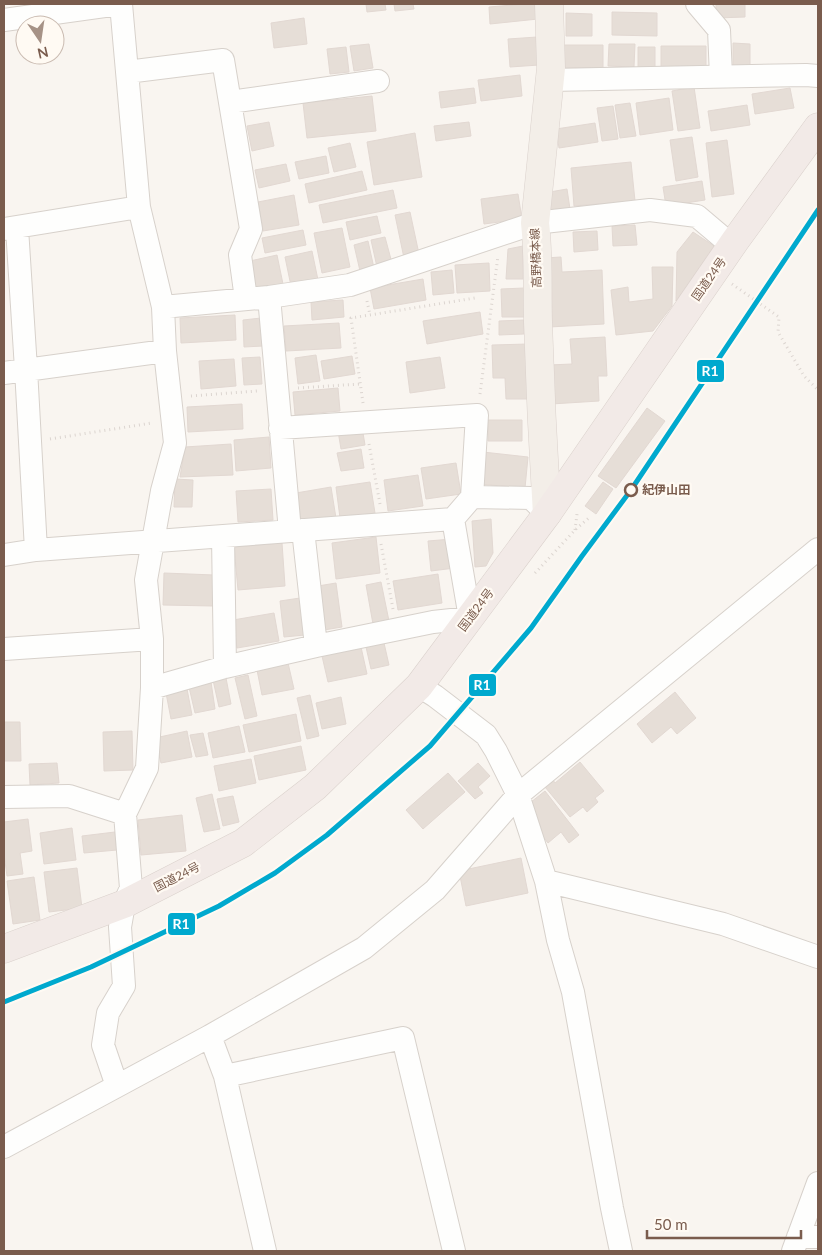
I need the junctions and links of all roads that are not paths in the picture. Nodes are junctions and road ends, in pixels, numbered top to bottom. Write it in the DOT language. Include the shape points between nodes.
graph roads {
  1 [pos="120,4"];
  2 [pos="549,4"];
  3 [pos="697,4"];
  4 [pos="4,20"];
  5 [pos="127,72"];
  6 [pos="721,76"];
  7 [pos="818,76"];
  8 [pos="550,80"];
  9 [pos="378,81"];
  10 [pos="230,102"];
  11 [pos="818,127"];
  12 [pos="139,207"];
  13 [pos="535,223"];
  14 [pos="10,228"];
  15 [pos="735,241"];
  16 [pos="268,297"];
  17 [pos="246,299"];
  18 [pos="163,307"];
  19 [pos="166,351"];
  20 [pos="26,369"];
  21 [pos="4,373"];
  22 [pos="280,428"];
  23 [pos="472,497"];
  24 [pos="547,514"];
  25 [pos="453,518"];
  26 [pos="296,530"];
  27 [pos="223,537"];
  28 [pos="153,542"];
  29 [pos="818,548"];
  30 [pos="36,550"];
  31 [pos="4,555"];
  32 [pos="470,618"];
  33 [pos="152,639"];
  34 [pos="316,646"];
  35 [pos="4,648"];
  36 [pos="225,667"];
  37 [pos="152,688"];
  38 [pos="427,691"];
  39 [pos="518,795"];
  40 [pos="4,797"];
  41 [pos="125,814"];
  42 [pos="546,881"];
  43 [pos="122,916"];
  44 [pos="4,949"];
  45 [pos="818,957"];
  46 [pos="210,1036"];
  47 [pos="225,1076"];
  48 [pos="117,1086"];
  49 [pos="4,1147"];
  50 [pos="818,1182"];
  51 [pos="803,1242"];
  52 [pos="265,1251"];
  53 [pos="454,1251"];
  54 [pos="621,1251"];
  1 -- 4 [label="street"];
  1 -- 5 [label="street"];
  2 -- 8 [label="main road, 高野橋本線"];
  3 -- 6 [label="street" via="719,30"];
  5 -- 10 [label="street" via="223,60"];
  5 -- 12 [label="street"];
  6 -- 7 [label="street"];
  6 -- 8 [label="street"];
  8 -- 13 [label="main road, 高野橋本線"];
  9 -- 10 [label="street"];
  10 -- 17 [label="street" via="251,229 240,255"];
  11 -- 15 [label="highway, 国道24号"];
  12 -- 14 [label="street"];
  12 -- 18 [label="street"];
  13 -- 15 [label="street" via="650,210 697,216 724,238"];
  13 -- 16 [label="street" via="350,285"];
  13 -- 24 [label="main road, 高野橋本線"];
  14 -- 20 [label="street"];
  15 -- 24 [label="highway, 国道24号"];
  16 -- 17 [label="street"];
  16 -- 22 [label="street"];
  17 -- 18 [label="street"];
  18 -- 19 [label="street"];
  19 -- 20 [label="street"];
  19 -- 28 [label="street" via="175,443"];
  20 -- 21 [label="street"];
  20 -- 30 [label="street"];
  22 -- 23 [label="street" via="477,414"];
  22 -- 26 [label="street"];
  23 -- 24 [label="street" via="531,498"];
  23 -- 25 [label="street"];
  24 -- 32 [label="highway, 国道24号"];
  25 -- 26 [label="street"];
  25 -- 32 [label="street"];
  26 -- 27 [label="street"];
  26 -- 34 [label="street"];
  27 -- 28 [label="street"];
  27 -- 36 [label="street"];
  28 -- 30 [label="street"];
  28 -- 33 [label="street" via="146,580"];
  29 -- 39 [label="street"];
  30 -- 31 [label="street"];
  32 -- 34 [label="street" via="433,622"];
  32 -- 38 [label="highway, 国道24号"];
  33 -- 35 [label="street"];
  33 -- 37 [label="street"];
  34 -- 36 [label="street"];
  36 -- 37 [label="street"];
  37 -- 41 [label="street" via="147,768"];
  38 -- 39 [label="street" via="486,735"];
  38 -- 43 [label="highway, 国道24号" via="315,787 243,843"];
  39 -- 42 [label="street"];
  39 -- 46 [label="street" via="434,890 364,948"];
  40 -- 41 [label="street" via="69,796"];
  41 -- 43 [label="street" via="132,888"];
  42 -- 45 [label="street" via="723,924"];
  42 -- 54 [label="street" via="573,992"];
  43 -- 44 [label="highway, 国道24号"];
  43 -- 48 [label="street" via="124,986 108,1013 103,1045"];
  46 -- 47 [label="street"];
  46 -- 48 [label="street"];
  47 -- 52 [label="street"];
  47 -- 53 [label="street" via="403,1038"];
  48 -- 49 [label="street"];
  50 -- 51 [label="street"];
}
